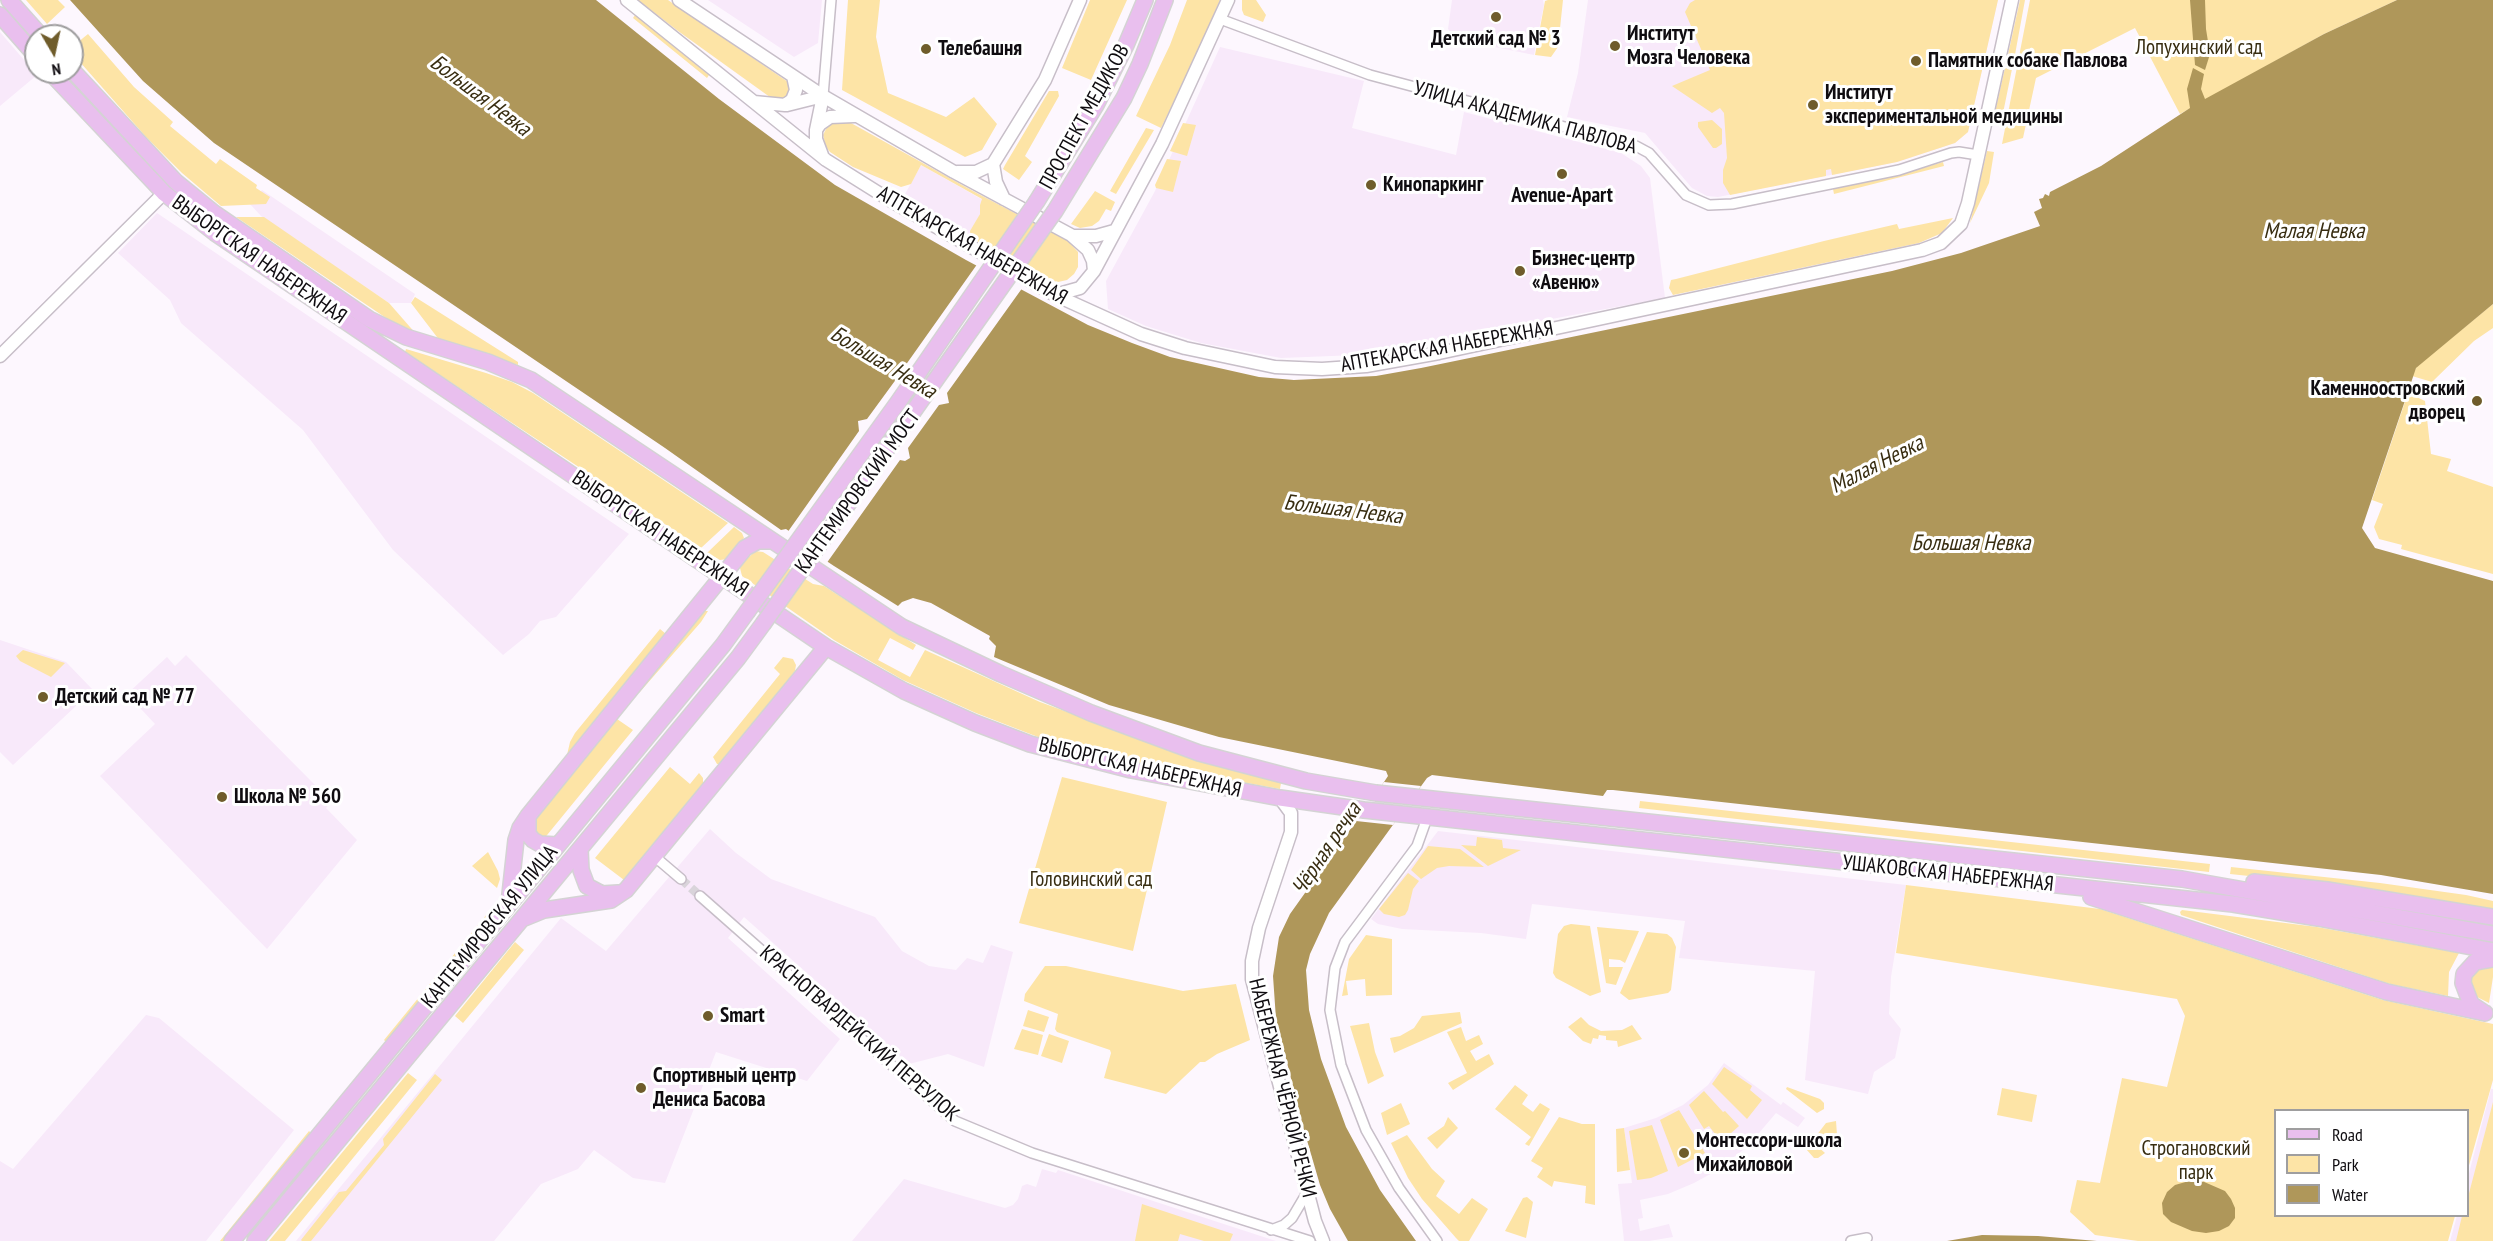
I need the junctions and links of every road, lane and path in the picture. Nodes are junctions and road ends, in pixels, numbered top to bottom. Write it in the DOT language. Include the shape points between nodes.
graph roads {
  1 [pos="9,0"];
  2 [pos="627,0"];
  3 [pos="679,0"];
  4 [pos="831,0"];
  5 [pos="1080,0"];
  6 [pos="1144,0"];
  7 [pos="1165,0"];
  8 [pos="1228,0"];
  9 [pos="2012,0"];
  10 [pos="0,15"];
  11 [pos="1220,19"];
  12 [pos="30,24"];
  13 [pos="24,42"];
  14 [pos="793,76"];
  15 [pos="84,83"];
  16 [pos="61,84"];
  17 [pos="823,96"];
  18 [pos="753,102"];
  19 [pos="785,105"];
  20 [pos="859,116"];
  21 [pos="816,130"];
  22 [pos="1978,154"];
  23 [pos="826,160"];
  24 [pos="993,164"];
  25 [pos="954,172"];
  26 [pos="164,193"];
  27 [pos="1004,199"];
  28 [pos="1037,201"];
  29 [pos="1055,211"];
  30 [pos="1114,231"];
  31 [pos="1071,236"];
  32 [pos="1094,272"];
  33 [pos="1055,295"];
  34 [pos="0,356"];
  35 [pos="770,541"];
  36 [pos="722,576"];
  37 [pos="747,612"];
  38 [pos="763,624"];
  39 [pos="826,647"];
  40 [pos="1280,798"];
  41 [pos="1413,798"];
  42 [pos="1401,814"];
  43 [pos="528,816"];
  44 [pos="1427,818"];
  45 [pos="557,845"];
  46 [pos="580,850"];
  47 [pos="654,856"];
  48 [pos="681,879"];
  49 [pos="2182,879"];
  50 [pos="2033,884"];
  51 [pos="626,890"];
  52 [pos="700,896"];
  53 [pos="508,906"];
  54 [pos="2493,917"];
  55 [pos="519,920"];
  56 [pos="2493,934"];
  57 [pos="2493,951"];
  58 [pos="2493,959"];
  59 [pos="2489,1014"];
  60 [pos="1308,1191"];
  61 [pos="1271,1230"];
  62 [pos="1868,1238"];
  63 [pos="232,1241"];
  64 [pos="255,1241"];
  65 [pos="1310,1241"];
  66 [pos="1323,1241"];
  67 [pos="1437,1241"];
  68 [pos="1851,1241"];
  1 -- 12 [label="main road"];
  2 -- 18 [label="street, АПТЕКАРСКАЯ НАБЕРЕЖНАЯ"];
  3 -- 14 [label="street"];
  4 -- 17 [label="street"];
  5 -- 24 [label="street" via="1045,80"];
  6 -- 28 [label="main road, ПРОСПЕКТ МЕДИКОВ" via="1096,105"];
  7 -- 29 [label="main road, ПРОСПЕКТ МЕДИКОВ" via="1124,98"];
  8 -- 11 [label="street"];
  9 -- 22 [label="street"];
  10 -- 13 [label="main road"];
  11 -- 22 [label="street, УЛИЦА АКАДЕМИКА ПАВЛОВА" via="1370,75 1636,146 1649,153 1686,195 1709,205 1732,204 1899,170 1951,153"];
  11 -- 30 [label="street" via="1162,144"];
  14 -- 17 [label="street"];
  14 -- 19 [label="street" via="795,95"];
  15 -- 35 [label="main road, ВЫБОРГСКАЯ НАБЕРЕЖНАЯ" via="176,182 214,213 369,319 406,337 531,380"];
  16 -- 26 [label="main road, ВЫБОРГСКАЯ НАБЕРЕЖНАЯ"];
  17 -- 19 [label="street"];
  17 -- 20 [label="street"];
  17 -- 21 [label="street"];
  18 -- 19 [label="street"];
  18 -- 23 [label="street, АПТЕКАРСКАЯ НАБЕРЕЖНАЯ"];
  20 -- 21 [label="street" via="830,117"];
  20 -- 25 [label="street"];
  21 -- 23 [label="street" via="816,144"];
  22 -- 33 [label="street, АПТЕКАРСКАЯ НАБЕРЕЖНАЯ" via="1961,224 1949,238 1933,247 1366,366 1275,367 1231,360 1141,334"];
  23 -- 33 [label="street, АПТЕКАРСКАЯ НАБЕРЕЖНАЯ"];
  24 -- 25 [label="street" via="976,172"];
  24 -- 27 [label="street"];
  25 -- 27 [label="street"];
  26 -- 34 [label="street"];
  26 -- 36 [label="main road, ВЫБОРГСКАЯ НАБЕРЕЖНАЯ" via="215,233"];
  27 -- 31 [label="street"];
  28 -- 37 [label="main road, КАНТЕМИРОВСКИЙ МОСТ, bridge"];
  29 -- 38 [label="main road, КАНТЕМИРОВСКИЙ МОСТ, bridge"];
  30 -- 31 [label="street"];
  30 -- 32 [label="street"];
  31 -- 32 [label="street" via="1088,250"];
  32 -- 33 [label="street" via="1080,288"];
  35 -- 36 [label="main road" via="750,544"];
  35 -- 41 [label="main road, ВЫБОРГСКАЯ НАБЕРЕЖНАЯ" via="902,627 1091,713 1199,753 1306,781"];
  36 -- 39 [label="main road, ВЫБОРГСКАЯ НАБЕРЕЖНАЯ"];
  36 -- 43 [label="main road"];
  37 -- 45 [label="main road, КАНТЕМИРОВСКАЯ УЛИЦА"];
  38 -- 46 [label="main road, КАНТЕМИРОВСКАЯ УЛИЦА"];
  39 -- 40 [label="main road, ВЫБОРГСКАЯ НАБЕРЕЖНАЯ" via="904,691 1030,744 1131,770"];
  39 -- 47 [label="main road"];
  40 -- 42 [label="main road, ВЫБОРГСКАЯ НАБЕРЕЖНАЯ"];
  40 -- 60 [label="street, НАБЕРЕЖНАЯ ЧЁРНОЙ РЕЧКИ" via="1291,813 1291,832 1254,948 1252,975"];
  41 -- 49 [label="main road, УШАКОВСКАЯ НАБЕРЕЖНАЯ"];
  42 -- 44 [label="main road, УШАКОВСКАЯ НАБЕРЕЖНАЯ"];
  43 -- 45 [label="main road" via="526,825 533,840"];
  43 -- 53 [label="main road" via="516,840"];
  44 -- 50 [label="main road, УШАКОВСКАЯ НАБЕРЕЖНАЯ"];
  44 -- 67 [label="street" via="1417,846 1345,942 1335,968 1330,1010 1341,1065 1366,1130 1399,1188"];
  45 -- 53 [label="main road, КАНТЕМИРОВСКАЯ УЛИЦА"];
  46 -- 51 [label="main road" via="587,886 610,895"];
  46 -- 55 [label="main road, КАНТЕМИРОВСКАЯ УЛИЦА"];
  47 -- 48 [label="street"];
  47 -- 51 [label="main road"];
  49 -- 54 [label="main road" via="2327,890"];
  49 -- 56 [label="main road, УШАКОВСКАЯ НАБЕРЕЖНАЯ"];
  50 -- 57 [label="main road, УШАКОВСКАЯ НАБЕРЕЖНАЯ" via="2233,904"];
  50 -- 59 [label="main road" via="2104,899 2387,992"];
  51 -- 55 [label="main road" via="611,900 544,910"];
  52 -- 61 [label="street, КРАСНОГВАРДЕЙСКИЙ ПЕРЕУЛОК" via="955,1121 1032,1153"];
  53 -- 63 [label="main road, КАНТЕМИРОВСКАЯ УЛИЦА"];
  55 -- 64 [label="main road, КАНТЕМИРОВСКАЯ УЛИЦА"];
  58 -- 59 [label="main road" via="2475,963 2464,974 2463,982 2471,1004"];
  60 -- 61 [label="street" via="1292,1218"];
  60 -- 66 [label="street, НАБЕРЕЖНАЯ ЧЁРНОЙ РЕЧКИ"];
  61 -- 65 [label="street, КРАСНОГВАРДЕЙСКИЙ ПЕРЕУЛОК"];
  62 -- 68 [label="street"];
}
